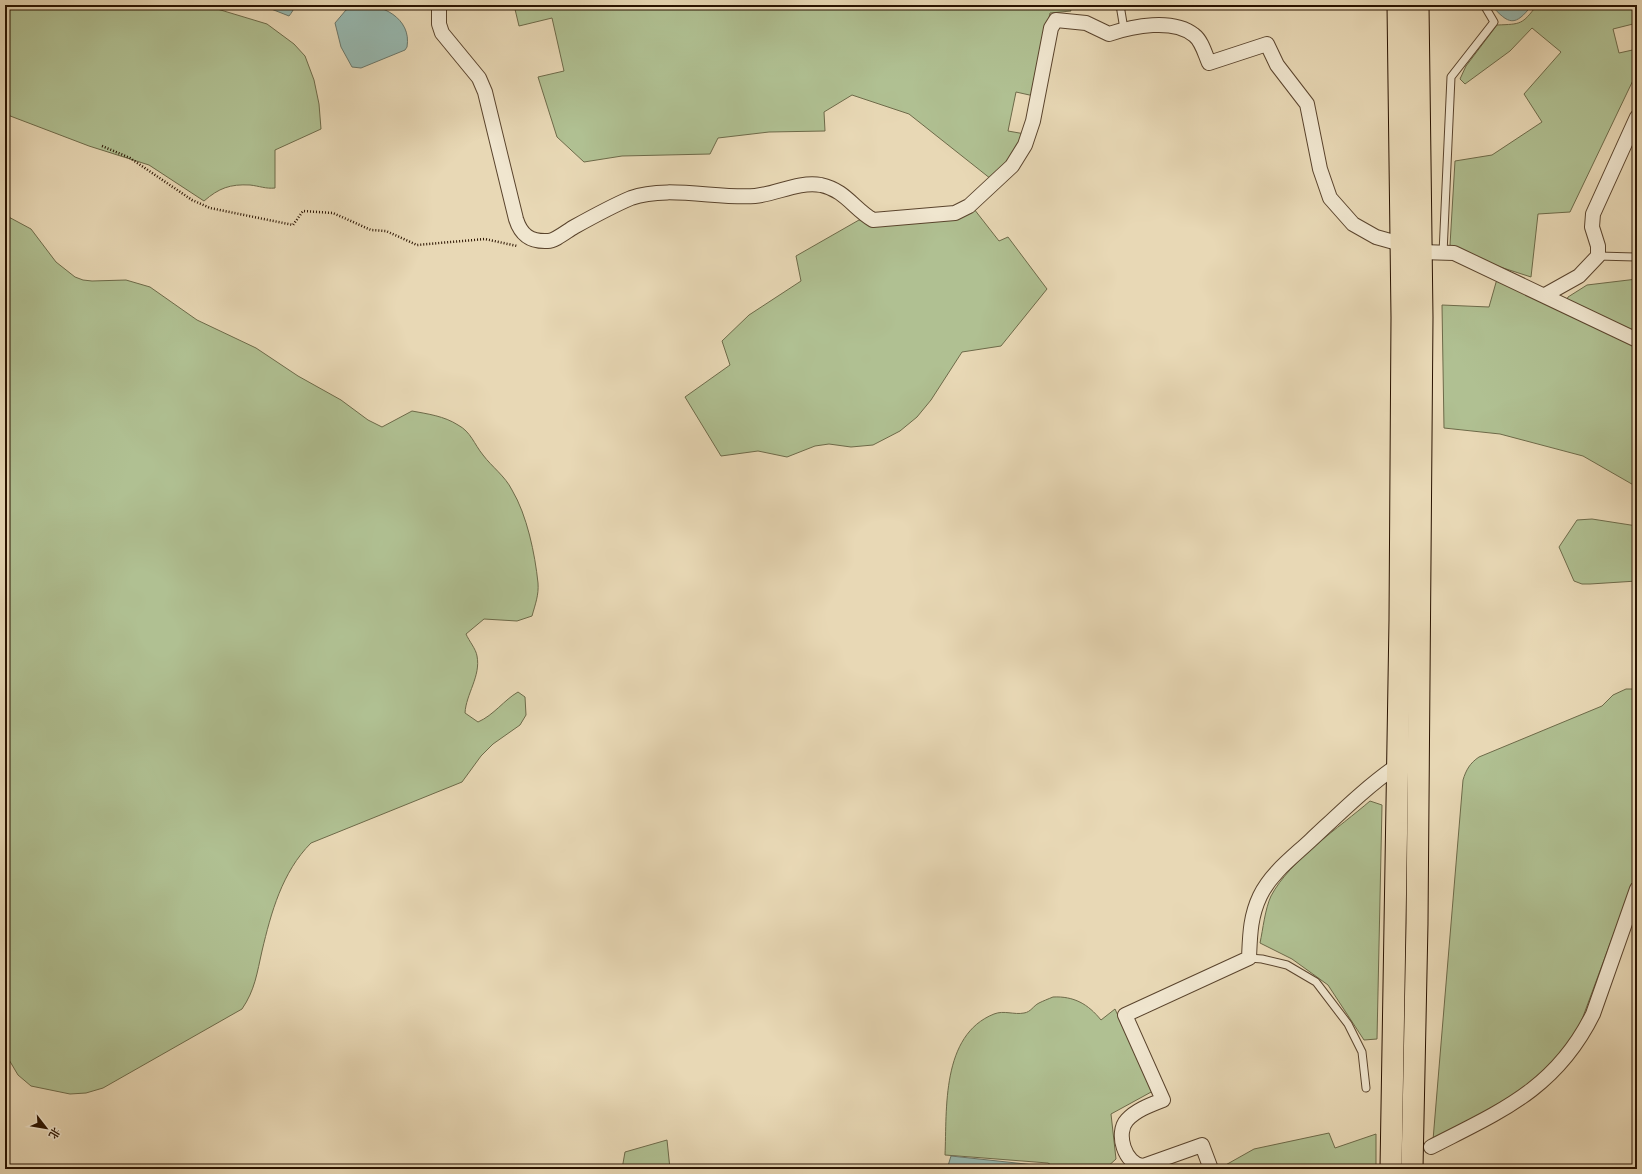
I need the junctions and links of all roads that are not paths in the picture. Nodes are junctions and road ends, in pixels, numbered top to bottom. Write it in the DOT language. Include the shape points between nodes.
graph roads {
  1 [pos="439,5"];
  2 [pos="1120,5"];
  3 [pos="1398,5"];
  4 [pos="1418,5"];
  5 [pos="1484,5"];
  6 [pos="1124,29"];
  7 [pos="1637,117"];
  8 [pos="1632,140"];
  9 [pos="1401,244"];
  10 [pos="1422,252"];
  11 [pos="1443,253"];
  12 [pos="1637,253"];
  13 [pos="1598,256"];
  14 [pos="1545,296"];
  15 [pos="1637,340"];
  16 [pos="1398,765"];
  17 [pos="1637,889"];
  18 [pos="1249,958"];
  19 [pos="1366,1088"];
  20 [pos="1431,1147"];
  21 [pos="1211,1169"];
  22 [pos="1391,1169"];
  23 [pos="1412,1169"];
  1 -- 6 [label="street" via="439,24 442,33 479,78 485,92 519,228 530,238 549,242 632,198 670,193 756,196 820,185 847,197 864,215 873,220 955,213 969,206 1012,166 1025,145 1056,20 1086,23 1109,34"];
  2 -- 6 [label="lane"];
  3 -- 9 [label="main road"];
  4 -- 10 [label="main road"];
  5 -- 11 [label="lane" via="1494,22 1451,77"];
  6 -- 9 [label="street" via="1152,24 1187,30 1198,39 1209,63 1267,44 1277,65 1308,104 1320,169 1330,198 1353,224 1376,237"];
  7 -- 8 [label="street"];
  8 -- 13 [label="street" via="1593,214 1592,227 1598,246"];
  9 -- 16 [label="main road"];
  10 -- 11 [label="street"];
  10 -- 23 [label="main road"];
  11 -- 14 [label="street" via="1454,253"];
  12 -- 13 [label="lane" via="1635,257"];
  13 -- 14 [label="street" via="1579,276"];
  14 -- 15 [label="street"];
  16 -- 18 [label="street" via="1372,783 1273,876 1254,910 1250,924"];
  16 -- 22 [label="main road"];
  17 -- 20 [label="street" via="1593,1014 1567,1057 1546,1080 1515,1103"];
  18 -- 19 [label="lane" via="1287,966 1316,982 1348,1024 1362,1052"];
  18 -- 21 [label="street" via="1125,1015 1163,1100 1141,1109 1125,1122 1122,1142 1128,1156 1134,1164 1143,1166 1202,1145"];
}
